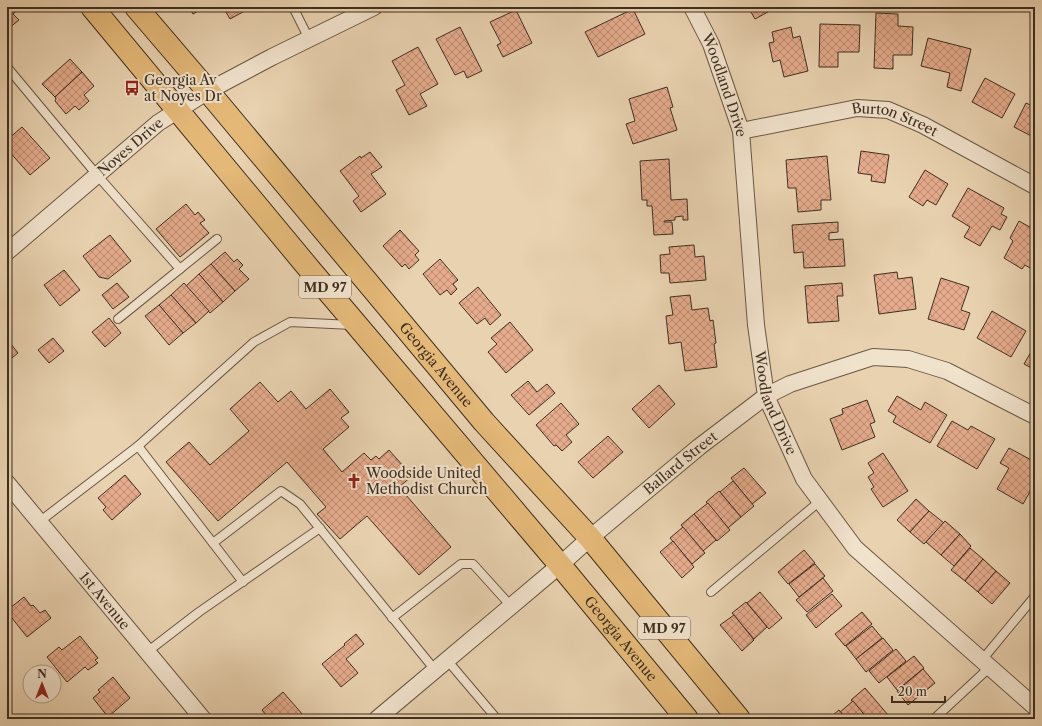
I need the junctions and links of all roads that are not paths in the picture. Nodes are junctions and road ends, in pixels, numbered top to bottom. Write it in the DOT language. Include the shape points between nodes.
graph roads {
  1 [pos="92,7"];
  2 [pos="136,7"];
  3 [pos="293,7"];
  4 [pos="374,7"];
  5 [pos="692,7"];
  6 [pos="309,39"];
  7 [pos="7,67"];
  8 [pos="208,91"];
  9 [pos="178,111"];
  10 [pos="741,130"];
  11 [pos="97,175"];
  12 [pos="1035,186"];
  13 [pos="218,239"];
  14 [pos="7,252"];
  15 [pos="180,269"];
  16 [pos="118,319"];
  17 [pos="357,325"];
  18 [pos="766,396"];
  19 [pos="1035,416"];
  20 [pos="138,446"];
  21 [pos="7,483"];
  22 [pos="820,501"];
  23 [pos="39,522"];
  24 [pos="320,528"];
  25 [pos="590,538"];
  26 [pos="213,543"];
  27 [pos="560,565"];
  28 [pos="243,582"];
  29 [pos="710,592"];
  30 [pos="1035,596"];
  31 [pos="511,606"];
  32 [pos="392,618"];
  33 [pos="146,652"];
  34 [pos="986,664"];
  35 [pos="441,665"];
  36 [pos="1035,707"];
  37 [pos="203,719"];
  38 [pos="377,719"];
  39 [pos="498,719"];
  40 [pos="687,719"];
  41 [pos="739,719"];
  42 [pos="934,719"];
  1 -- 9 [label="main road, Georgia Avenue / MD 97"];
  2 -- 8 [label="main road, Georgia Avenue / MD 97"];
  3 -- 6 [label="lane"];
  4 -- 6 [label="street, Noyes Drive"];
  5 -- 10 [label="street, Woodland Drive" via="712,44"];
  6 -- 8 [label="street, Noyes Drive"];
  7 -- 11 [label="lane"];
  8 -- 9 [label="street, Noyes Drive"];
  8 -- 25 [label="main road, Georgia Avenue / MD 97" via="484,422"];
  9 -- 11 [label="street, Noyes Drive" via="158,123"];
  9 -- 17 [label="main road, Georgia Avenue / MD 97"];
  10 -- 12 [label="street, Burton Street" via="858,108 888,110"];
  10 -- 18 [label="street, Woodland Drive" via="756,325"];
  11 -- 14 [label="street, Noyes Drive"];
  11 -- 15 [label="lane"];
  13 -- 15 [label="lane"];
  15 -- 16 [label="lane"];
  17 -- 20 [label="lane" via="290,322 254,342"];
  17 -- 27 [label="main road, Georgia Avenue / MD 97"];
  18 -- 19 [label="street, Ballard Street" via="790,384 872,357 908,359 947,371"];
  18 -- 22 [label="street, Woodland Drive" via="804,479"];
  18 -- 25 [label="street, Ballard Street" via="699,447"];
  20 -- 23 [label="lane"];
  20 -- 26 [label="lane"];
  21 -- 23 [label="street, 1st Avenue"];
  22 -- 29 [label="lane"];
  22 -- 34 [label="street, Woodland Drive" via="855,548"];
  23 -- 33 [label="street, 1st Avenue"];
  24 -- 26 [label="lane" via="300,504 280,492"];
  24 -- 28 [label="lane"];
  24 -- 32 [label="lane"];
  25 -- 27 [label="street, Ballard Street"];
  25 -- 41 [label="main road, Georgia Avenue / MD 97"];
  26 -- 28 [label="lane"];
  27 -- 31 [label="street, Ballard Street"];
  27 -- 40 [label="main road, Georgia Avenue / MD 97"];
  28 -- 33 [label="lane"];
  30 -- 34 [label="lane"];
  31 -- 32 [label="lane" via="473,564 462,564"];
  31 -- 35 [label="street, Ballard Street"];
  32 -- 35 [label="lane"];
  33 -- 37 [label="street, 1st Avenue"];
  34 -- 36 [label="street, Woodland Drive"];
  34 -- 42 [label="lane"];
  35 -- 38 [label="street, Ballard Street"];
  35 -- 39 [label="lane"];
}
